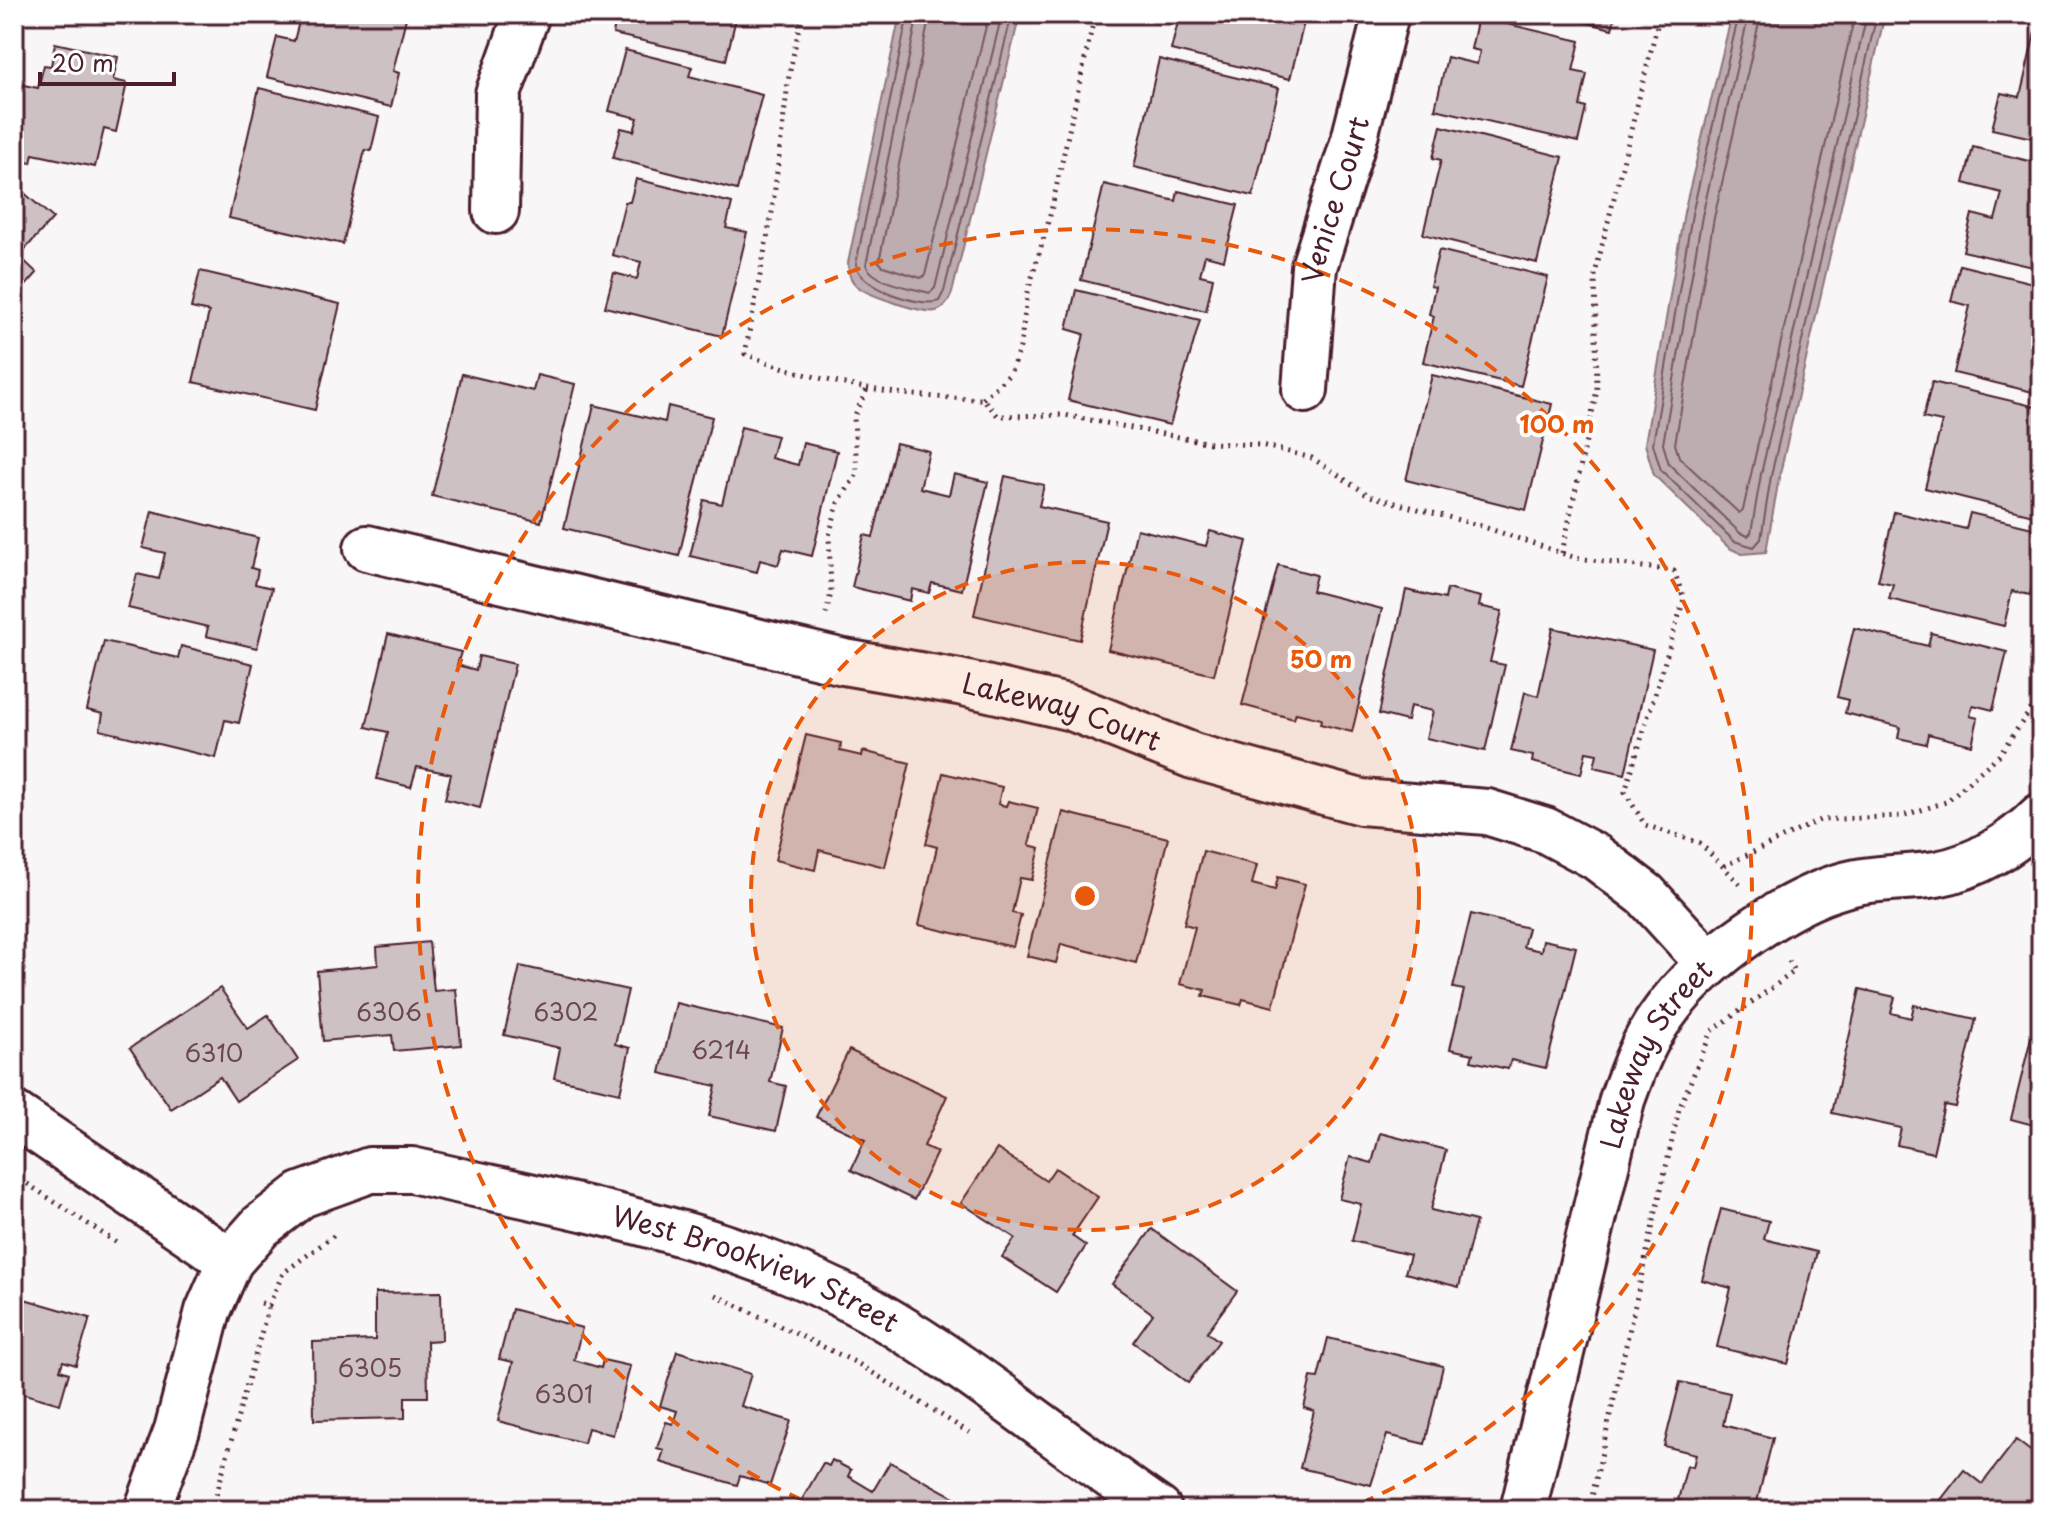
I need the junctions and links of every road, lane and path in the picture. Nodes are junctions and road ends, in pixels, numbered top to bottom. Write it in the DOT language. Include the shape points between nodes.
graph roads {
  1 [pos="527,14"];
  2 [pos="802,14"];
  3 [pos="1095,14"];
  4 [pos="1386,14"];
  5 [pos="1660,14"];
  6 [pos="496,211"];
  7 [pos="867,389"];
  8 [pos="1305,390"];
  9 [pos="983,399"];
  10 [pos="367,548"];
  11 [pos="1562,553"];
  12 [pos="824,622"];
  13 [pos="2041,695"];
  14 [pos="2036,832"];
  15 [pos="1724,866"];
  16 [pos="1766,924"];
  17 [pos="1709,964"];
  18 [pos="14,1114"];
  19 [pos="14,1175"];
  20 [pos="339,1233"];
  21 [pos="118,1244"];
  22 [pos="223,1276"];
  23 [pos="713,1294"];
  24 [pos="269,1305"];
  25 [pos="972,1434"];
  26 [pos="147,1510"];
  27 [pos="212,1510"];
  28 [pos="1159,1510"];
  29 [pos="1523,1510"];
  30 [pos="1589,1510"];
  1 -- 6 [label="street" via="498,94"];
  2 -- 7 [label="path" via="745,354 798,375"];
  3 -- 9 [label="path" via="1028,291 1020,347 1010,374"];
  4 -- 8 [label="street, Venice Court" via="1314,267"];
  5 -- 11 [label="path" via="1595,274 1597,390"];
  7 -- 9 [label="path"];
  7 -- 12 [label="path" via="854,417 857,474 838,503 829,536 831,593"];
  9 -- 11 [label="path" via="998,416 1064,415 1210,443 1261,445 1312,458 1370,496"];
  10 -- 17 [label="street, Lakeway Court" via="844,662 1072,708 1193,756 1361,802 1427,805 1545,830 1596,857 1646,895"];
  11 -- 15 [label="path" via="1674,571 1684,599 1625,792 1645,825 1700,843"];
  13 -- 15 [label="path" via="1999,755 1946,802 1902,816 1820,820"];
  14 -- 16 [label="street, Lakeway Street" via="1937,874 1830,889"];
  15 -- 16 [label="path"];
  16 -- 17 [label="street, Lakeway Street"];
  16 -- 30 [label="path" via="1795,971 1712,1031 1679,1109"];
  17 -- 29 [label="street, Lakeway Street" via="1646,1039 1622,1100"];
  18 -- 22 [label="street"];
  19 -- 21 [label="path"];
  20 -- 24 [label="path" via="283,1273"];
  22 -- 24 [label="path"];
  22 -- 26 [label="street"];
  22 -- 28 [label="street, West Brookview Street" via="261,1226 301,1195 370,1170 412,1170 680,1233 775,1266 867,1309 954,1361"];
  23 -- 25 [label="path" via="857,1363"];
  24 -- 27 [label="path"];
}
